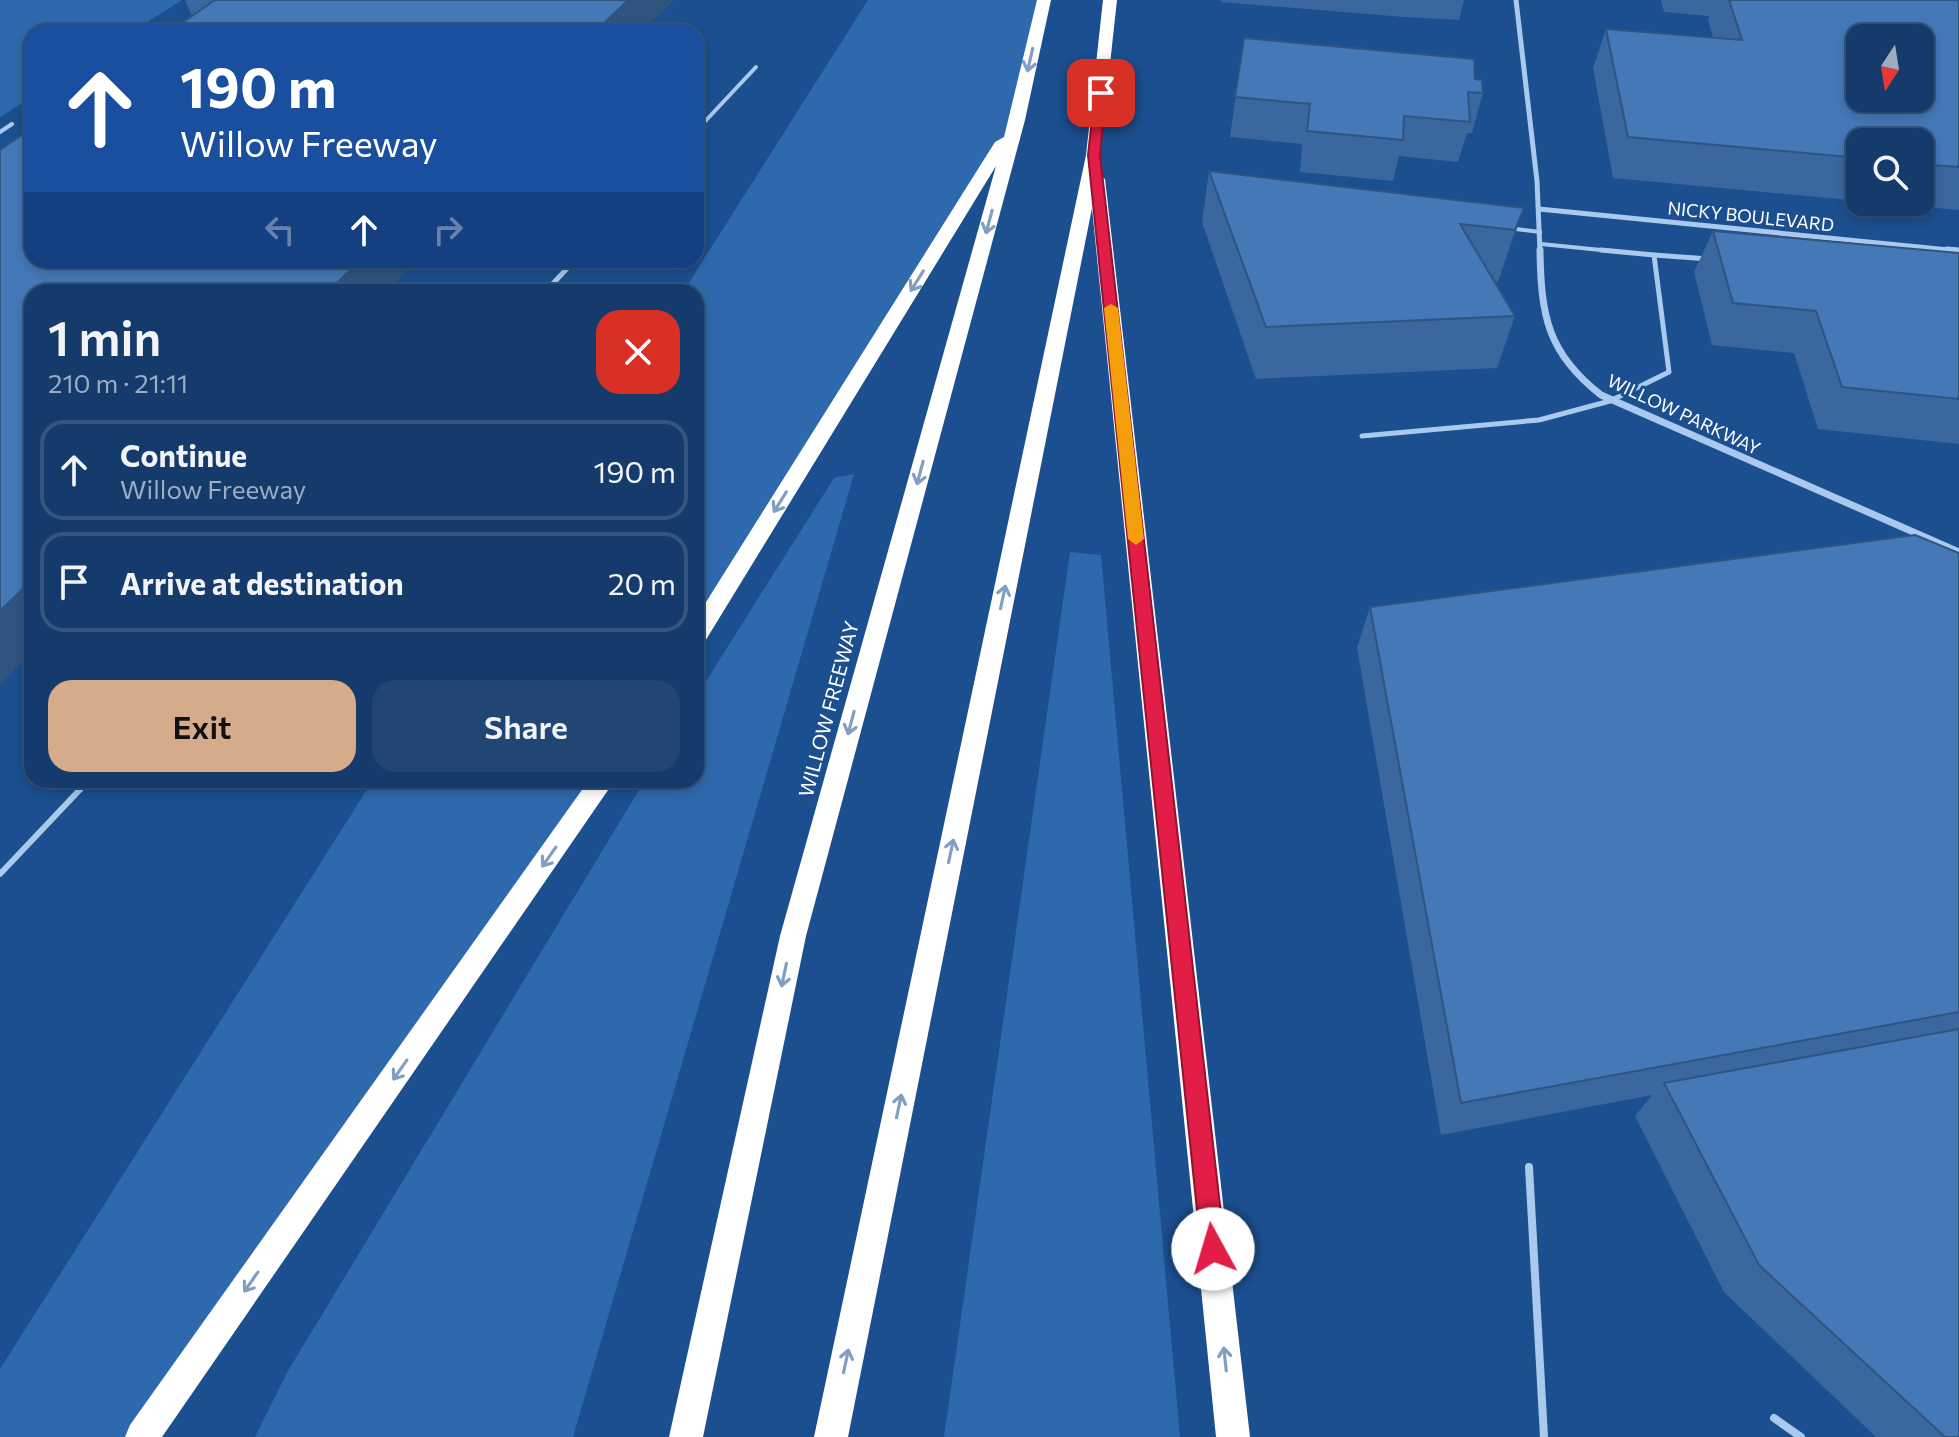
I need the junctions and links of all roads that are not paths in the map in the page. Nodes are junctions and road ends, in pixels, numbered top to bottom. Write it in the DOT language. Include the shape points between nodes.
graph roads {
  1 [pos="1044,0"];
  2 [pos="1110,0"];
  3 [pos="1516,0"];
  4 [pos="756,67"];
  5 [pos="1017,120"];
  6 [pos="704,122"];
  7 [pos="12,124"];
  8 [pos="0,132"];
  9 [pos="1094,155"];
  10 [pos="1539,209"];
  11 [pos="1494,226"];
  12 [pos="1540,232"];
  13 [pos="1541,244"];
  14 [pos="1959,251"];
  15 [pos="1654,255"];
  16 [pos="1712,259"];
  17 [pos="568,268"];
  18 [pos="552,284"];
  19 [pos="1610,401"];
  20 [pos="1362,436"];
  21 [pos="1959,552"];
  22 [pos="704,624"];
  23 [pos="81,788"];
  24 [pos="597,788"];
  25 [pos="0,874"];
  26 [pos="1529,1167"];
  27 [pos="1774,1418"];
  28 [pos="142,1437"];
  29 [pos="686,1437"];
  30 [pos="831,1437"];
  31 [pos="1233,1437"];
  32 [pos="1544,1437"];
  33 [pos="1801,1437"];
  1 -- 5 [label="highway, WILLOW FREEWAY, one-way"];
  2 -- 9 [label="highway"];
  3 -- 10 [label="street, WILLOW PARKWAY"];
  4 -- 6 [label="lane"];
  5 -- 22 [label="highway, one-way"];
  5 -- 29 [label="highway, WILLOW FREEWAY, one-way" via="793,936"];
  7 -- 8 [label="lane"];
  30 -- 9 [label="highway, one-way"];
  31 -- 9 [label="highway, one-way"];
  10 -- 12 [label="street, WILLOW PARKWAY"];
  10 -- 14 [label="street, NICKY BOULEVARD"];
  11 -- 12 [label="lane"];
  12 -- 13 [label="street, WILLOW PARKWAY"];
  13 -- 15 [label="lane"];
  13 -- 19 [label="street, WILLOW PARKWAY" via="1544,311 1551,338 1583,383"];
  15 -- 16 [label="lane"];
  15 -- 19 [label="lane" via="1669,372"];
  17 -- 18 [label="lane"];
  19 -- 20 [label="lane" via="1539,420"];
  19 -- 21 [label="street, WILLOW PARKWAY"];
  23 -- 25 [label="lane"];
  24 -- 28 [label="highway, one-way"];
  26 -- 32 [label="lane"];
  27 -- 33 [label="lane"];
}
